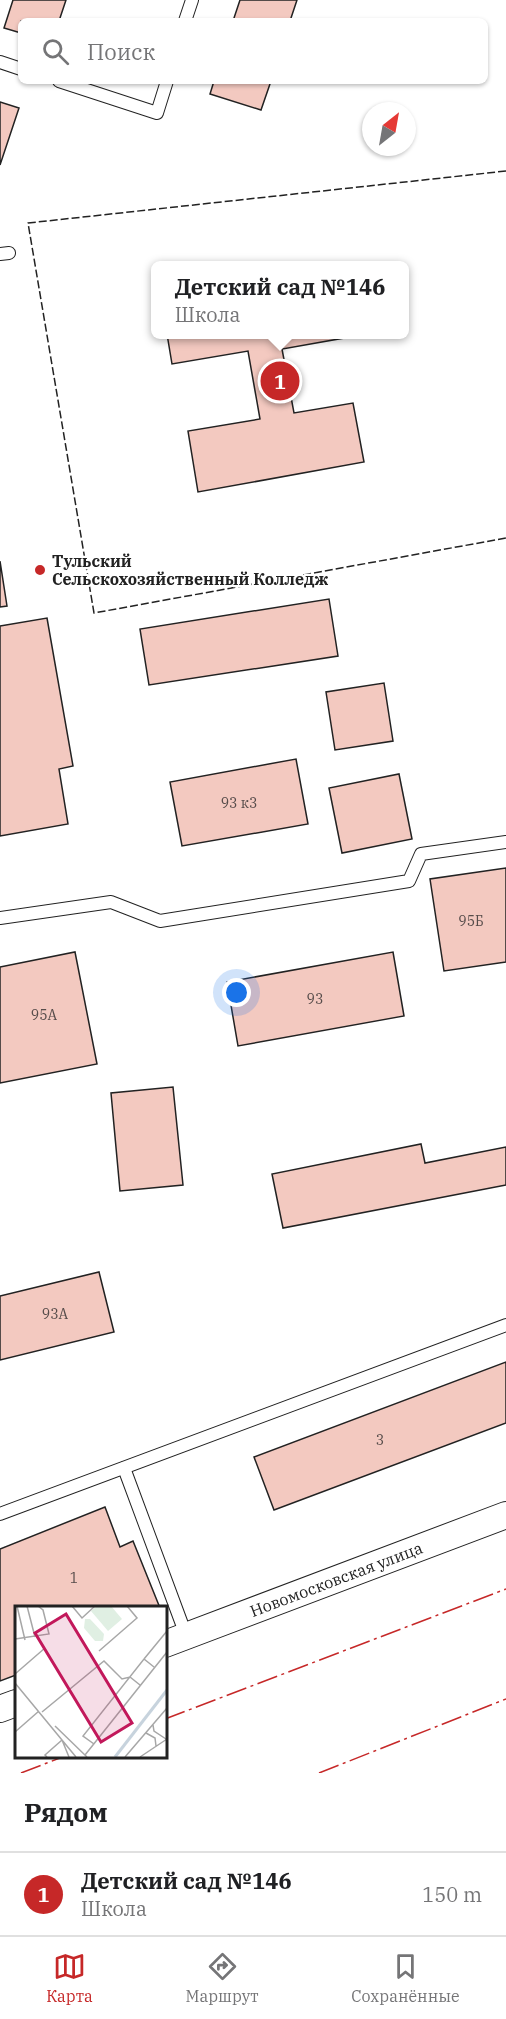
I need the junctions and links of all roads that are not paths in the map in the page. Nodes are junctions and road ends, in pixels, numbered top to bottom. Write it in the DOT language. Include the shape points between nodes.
graph roads {
  1 [pos="192,0"];
  2 [pos="186,18"];
  3 [pos="0,62"];
  4 [pos="18,68"];
  5 [pos="68,84"];
  6 [pos="166,84"];
  7 [pos="506,842"];
  8 [pos="0,918"];
  9 [pos="506,1325"];
  10 [pos="124,1468"];
  11 [pos="0,1514"];
  12 [pos="506,1515"];
  13 [pos="166,1606"];
  14 [pos="166,1607"];
  15 [pos="176,1640"];
  16 [pos="15,1703"];
  17 [pos="0,1709"];
  1 -- 2 [label="lane"];
  3 -- 4 [label="lane"];
  5 -- 6 [label="lane" via="157,113"];
  7 -- 8 [label="lane" via="421,854 409,881 160,921 111,902"];
  9 -- 10 [label="lane"];
  10 -- 11 [label="lane"];
  10 -- 13 [label="lane"];
  12 -- 15 [label="street, Новомосковская улица"];
  14 -- 15 [label="lane"];
  16 -- 17 [label="street"];
}
